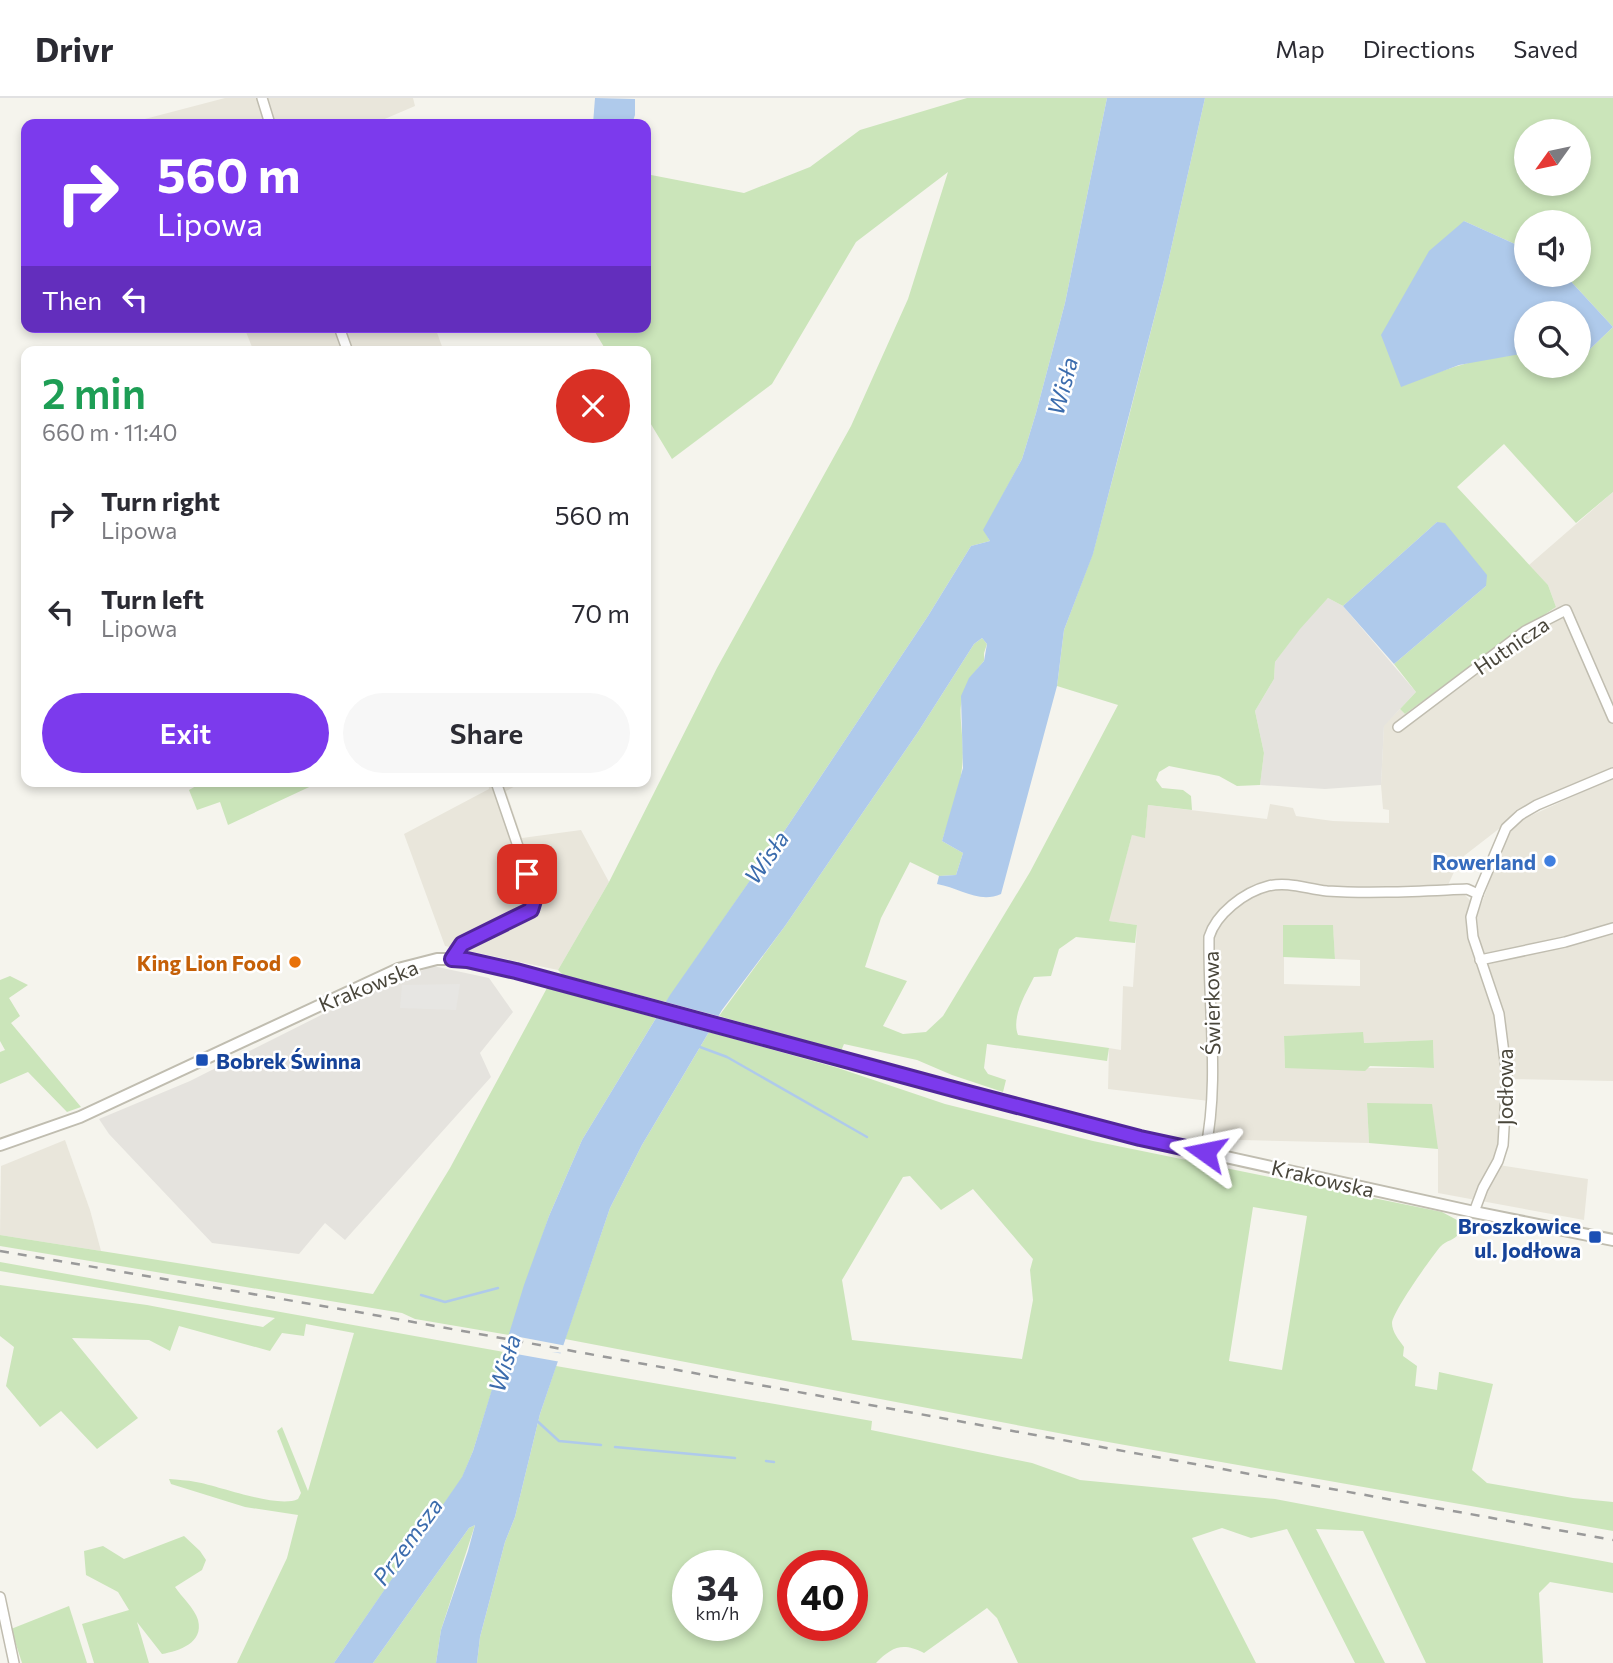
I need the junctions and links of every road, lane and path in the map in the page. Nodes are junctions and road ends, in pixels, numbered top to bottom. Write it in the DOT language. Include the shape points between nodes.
graph roads {
  1 [pos="262,98"];
  2 [pos="268,119"];
  3 [pos="1613,718"];
  4 [pos="1398,727"];
  5 [pos="1613,773"];
  6 [pos="498,787"];
  7 [pos="1478,894"];
  8 [pos="1613,928"];
  9 [pos="452,959"];
  10 [pos="1480,960"];
  11 [pos="0,1145"];
  12 [pos="1205,1152"];
  13 [pos="1474,1212"];
  14 [pos="1613,1240"];
  15 [pos="0,1597"];
  16 [pos="14,1663"];
  1 -- 2 [label="street"];
  3 -- 4 [label="street, Hutnicza" via="1566,610 1525,631"];
  5 -- 7 [label="street, Jodłowa" via="1520,814 1506,828"];
  6 -- 9 [label="street" via="534,904 531,910 462,944"];
  7 -- 10 [label="street, Jodłowa" via="1471,917"];
  7 -- 12 [label="street, Świerkowa" via="1466,889 1327,891 1283,884 1255,891 1220,916 1209,937 1213,1090"];
  8 -- 10 [label="street"];
  9 -- 11 [label="street, Krakowska" via="398,969 80,1117"];
  9 -- 12 [label="street, Krakowska"];
  10 -- 13 [label="street, Jodłowa" via="1499,1014 1507,1077 1503,1144"];
  12 -- 13 [label="street, Krakowska"];
  13 -- 14 [label="street, Krakowska"];
  15 -- 16 [label="street"];
}
